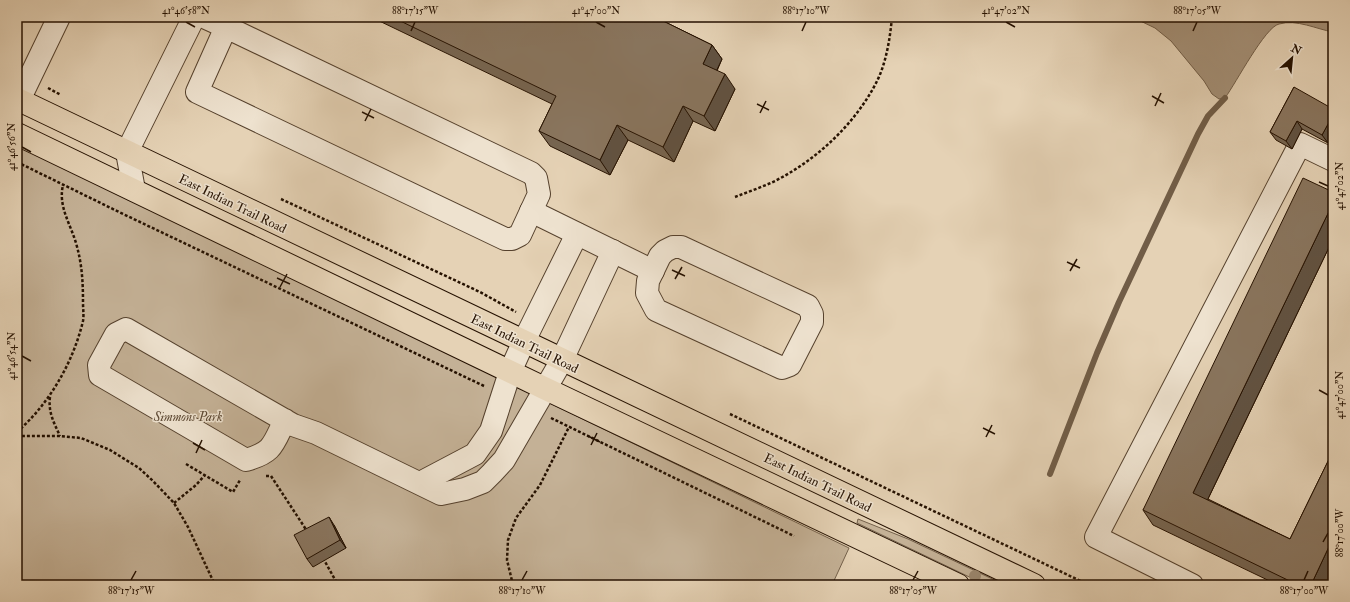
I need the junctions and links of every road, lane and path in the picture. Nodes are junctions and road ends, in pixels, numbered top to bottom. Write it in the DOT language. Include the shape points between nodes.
graph roads {
  1 [pos="59,17"];
  2 [pos="194,17"];
  3 [pos="204,17"];
  4 [pos="892,17"];
  5 [pos="226,28"];
  6 [pos="18,100"];
  7 [pos="17,134"];
  8 [pos="127,152"];
  9 [pos="1333,160"];
  10 [pos="17,162"];
  11 [pos="64,185"];
  12 [pos="134,190"];
  13 [pos="735,197"];
  14 [pos="531,211"];
  15 [pos="577,234"];
  16 [pos="613,251"];
  17 [pos="653,271"];
  18 [pos="524,341"];
  19 [pos="562,360"];
  20 [pos="510,372"];
  21 [pos="544,388"];
  22 [pos="503,395"];
  23 [pos="50,397"];
  24 [pos="533,409"];
  25 [pos="289,422"];
  26 [pos="569,427"];
  27 [pos="17,432"];
  28 [pos="60,436"];
  29 [pos="17,437"];
  30 [pos="205,475"];
  31 [pos="420,483"];
  32 [pos="277,484"];
  33 [pos="174,503"];
  34 [pos="794,536"];
  35 [pos="311,538"];
  36 [pos="1008,546"];
  37 [pos="323,558"];
  38 [pos="214,585"];
  39 [pos="338,585"];
  40 [pos="513,585"];
  41 [pos="958,585"];
  42 [pos="1034,585"];
  43 [pos="1089,585"];
  44 [pos="1192,585"];
  1 -- 6 [label="street"];
  2 -- 8 [label="street"];
  3 -- 5 [label="street"];
  4 -- 13 [label="path" via="876,84 859,111 839,135 801,165 774,181"];
  5 -- 14 [label="street" via="531,173 536,178 539,194"];
  5 -- 14 [label="street" via="197,92 505,239 520,235"];
  6 -- 8 [label="main road, East Indian Trail Road"];
  7 -- 12 [label="main road"];
  8 -- 12 [label="street"];
  8 -- 18 [label="main road, East Indian Trail Road"];
  9 -- 44 [label="street" via="1300,144 1096,537"];
  10 -- 11 [label="path"];
  11 -- 22 [label="path"];
  11 -- 23 [label="path" via="61,194 62,205 76,243 83,274 83,320 74,348"];
  12 -- 20 [label="main road"];
  14 -- 15 [label="street"];
  15 -- 16 [label="street"];
  15 -- 18 [label="street"];
  16 -- 17 [label="street"];
  16 -- 19 [label="street"];
  17 -- 17 [label="street" via="648,281 647,293 656,310 782,368 790,365 812,322 808,306 681,246 665,251"];
  18 -- 19 [label="main road, East Indian Trail Road"];
  18 -- 20 [label="street"];
  19 -- 21 [label="street"];
  19 -- 42 [label="main road, East Indian Trail Road"];
  20 -- 21 [label="main road"];
  20 -- 22 [label="street"];
  21 -- 24 [label="street"];
  21 -- 41 [label="main road"];
  22 -- 31 [label="street" via="491,431 475,454"];
  23 -- 27 [label="path"];
  23 -- 28 [label="path" via="51,417"];
  24 -- 26 [label="path"];
  24 -- 31 [label="street" via="504,460 483,482 441,494"];
  25 -- 25 [label="street" via="126,329 116,334 99,366 100,375 246,460 266,452"];
  25 -- 31 [label="street" via="316,432"];
  26 -- 34 [label="path"];
  26 -- 40 [label="path" via="540,485 516,518 508,540 507,560"];
  28 -- 29 [label="path"];
  28 -- 33 [label="path" via="81,438 110,450 139,468"];
  30 -- 33 [label="path"];
  32 -- 35 [label="path"];
  33 -- 38 [label="path" via="188,527"];
  36 -- 43 [label="path"];
  37 -- 39 [label="path"];
}
